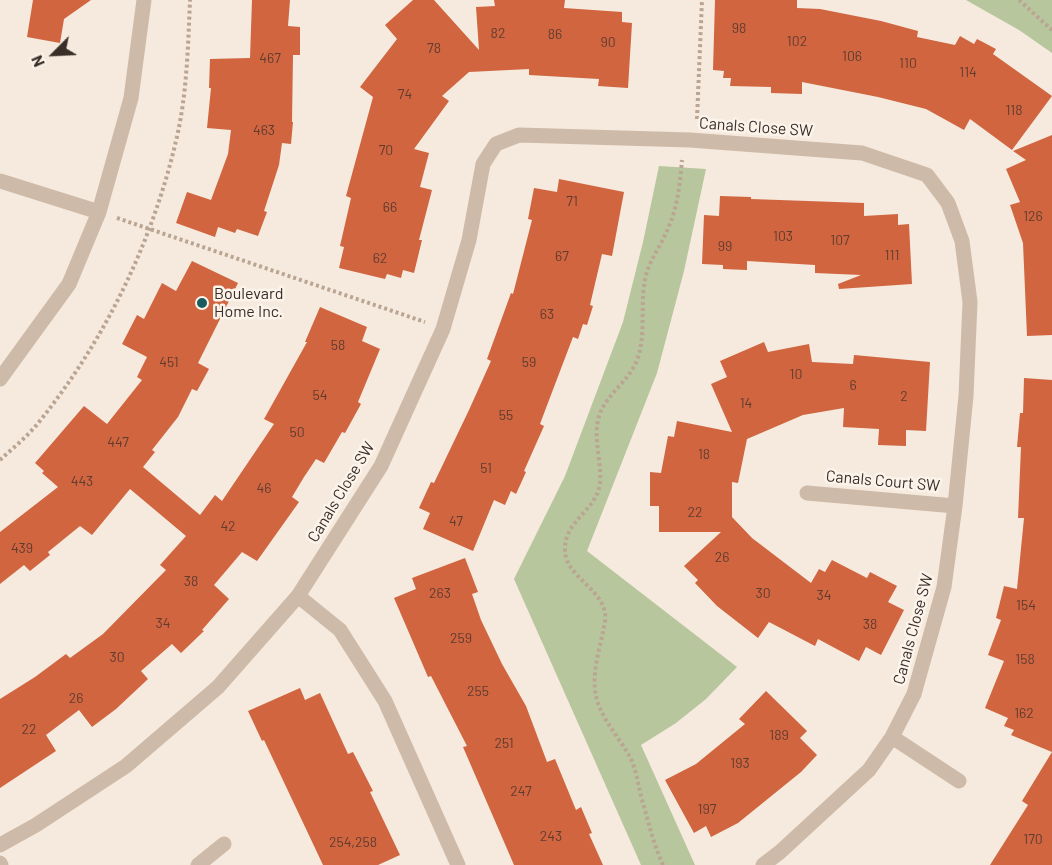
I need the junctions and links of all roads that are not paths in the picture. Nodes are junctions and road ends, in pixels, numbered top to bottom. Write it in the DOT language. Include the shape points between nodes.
graph roads {
  1 [pos="144,0"];
  2 [pos="0,181"];
  3 [pos="99,212"];
  4 [pos="0,379"];
  5 [pos="807,493"];
  6 [pos="956,506"];
  7 [pos="298,596"];
  8 [pos="892,737"];
  9 [pos="959,781"];
  10 [pos="224,844"];
  11 [pos="0,845"];
  12 [pos="198,865"];
  13 [pos="459,865"];
  14 [pos="763,865"];
  1 -- 3 [label="street" via="131,98"];
  2 -- 3 [label="street"];
  3 -- 4 [label="street" via="69,284"];
  5 -- 6 [label="street, Canals Court SW"];
  6 -- 7 [label="street, Canals Close SW" via="970,302 962,241 948,204 927,175 862,153 690,140 519,135 496,144 483,164 469,240 443,328 381,466"];
  6 -- 8 [label="street, Canals Close SW" via="945,587 915,694"];
  7 -- 11 [label="street, Canals Close SW" via="218,687 126,766"];
  7 -- 13 [label="street" via="340,630 385,701"];
  8 -- 9 [label="street"];
  8 -- 14 [label="street, Canals Close SW" via="869,770"];
  10 -- 12 [label="street"];
}
